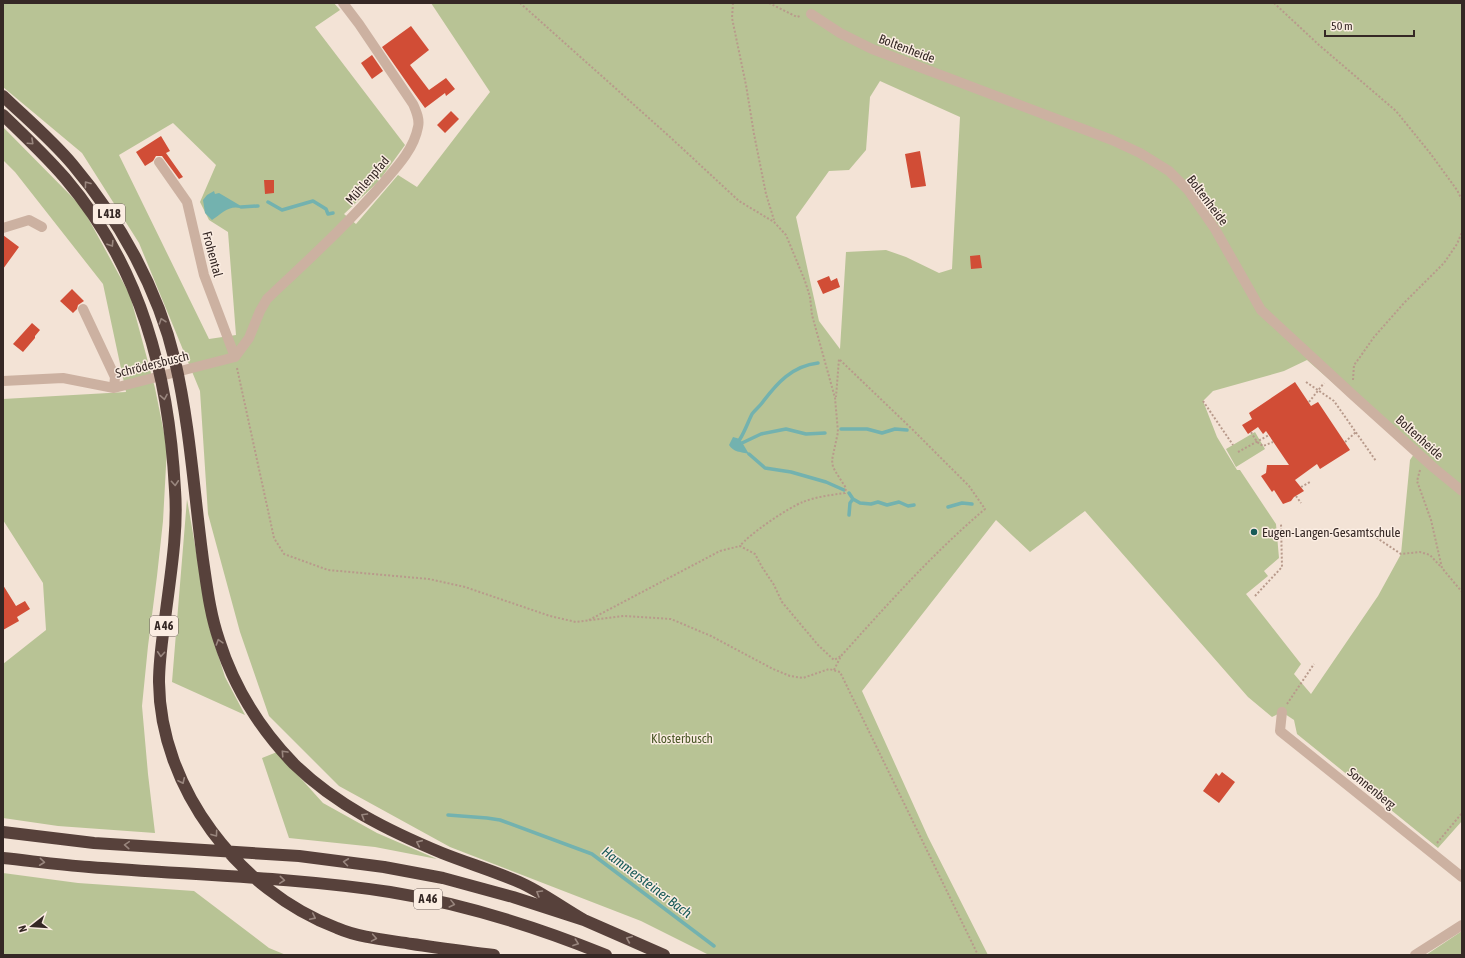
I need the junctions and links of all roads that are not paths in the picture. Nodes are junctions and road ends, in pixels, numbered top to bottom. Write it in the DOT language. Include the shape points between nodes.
graph roads {
  1 [pos="343,3"];
  2 [pos="811,14"];
  3 [pos="3,96"];
  4 [pos="3,115"];
  5 [pos="159,162"];
  6 [pos="42,227"];
  7 [pos="3,228"];
  8 [pos="83,309"];
  9 [pos="235,356"];
  10 [pos="3,381"];
  11 [pos="118,387"];
  12 [pos="172,444"];
  13 [pos="1462,491"];
  14 [pos="1282,712"];
  15 [pos="3,832"];
  16 [pos="3,858"];
  17 [pos="1462,877"];
  18 [pos="584,920"];
  19 [pos="1462,925"];
  20 [pos="494,955"];
  21 [pos="606,955"];
  22 [pos="664,955"];
  23 [pos="1415,955"];
  1 -- 9 [label="street, Mühlenpfad" via="413,104 418,119 417,131 404,158 362,208 266,299 249,338"];
  2 -- 13 [label="street, Boltenheide" via="840,33 872,49 1112,140 1168,171 1188,190 1215,229 1261,310 1329,376"];
  18 -- 3 [label="highway, L 418, one-way" via="521,883 385,828 312,780 281,750 263,727 243,696 216,630 208,595 189,443 174,359 148,284 104,206 72,163"];
  4 -- 12 [label="highway, L 418, one-way" via="36,146 66,180 91,212 115,251 134,289 148,327 157,359"];
  5 -- 9 [label="street, Frohental" via="187,202 204,276"];
  6 -- 7 [label="street" via="29,220"];
  8 -- 11 [label="street"];
  9 -- 11 [label="street, Schrödersbusch"];
  10 -- 11 [label="street, Schrödersbusch" via="63,378"];
  12 -- 20 [label="highway, A 46, one-way" via="176,494 174,538 161,648 160,699 171,753 193,802 226,848 260,881 296,909 336,928 363,936"];
  14 -- 17 [label="street, Sonnenberg" via="1280,731"];
  18 -- 15 [label="highway, A 46, one-way" via="499,893 384,866 291,856 94,843"];
  16 -- 21 [label="highway, A 46, one-way" via="89,867 298,881 391,892 449,903 514,921"];
  22 -- 18 [label="highway, A 46, one-way"];
  19 -- 23 [label="street"];
}
